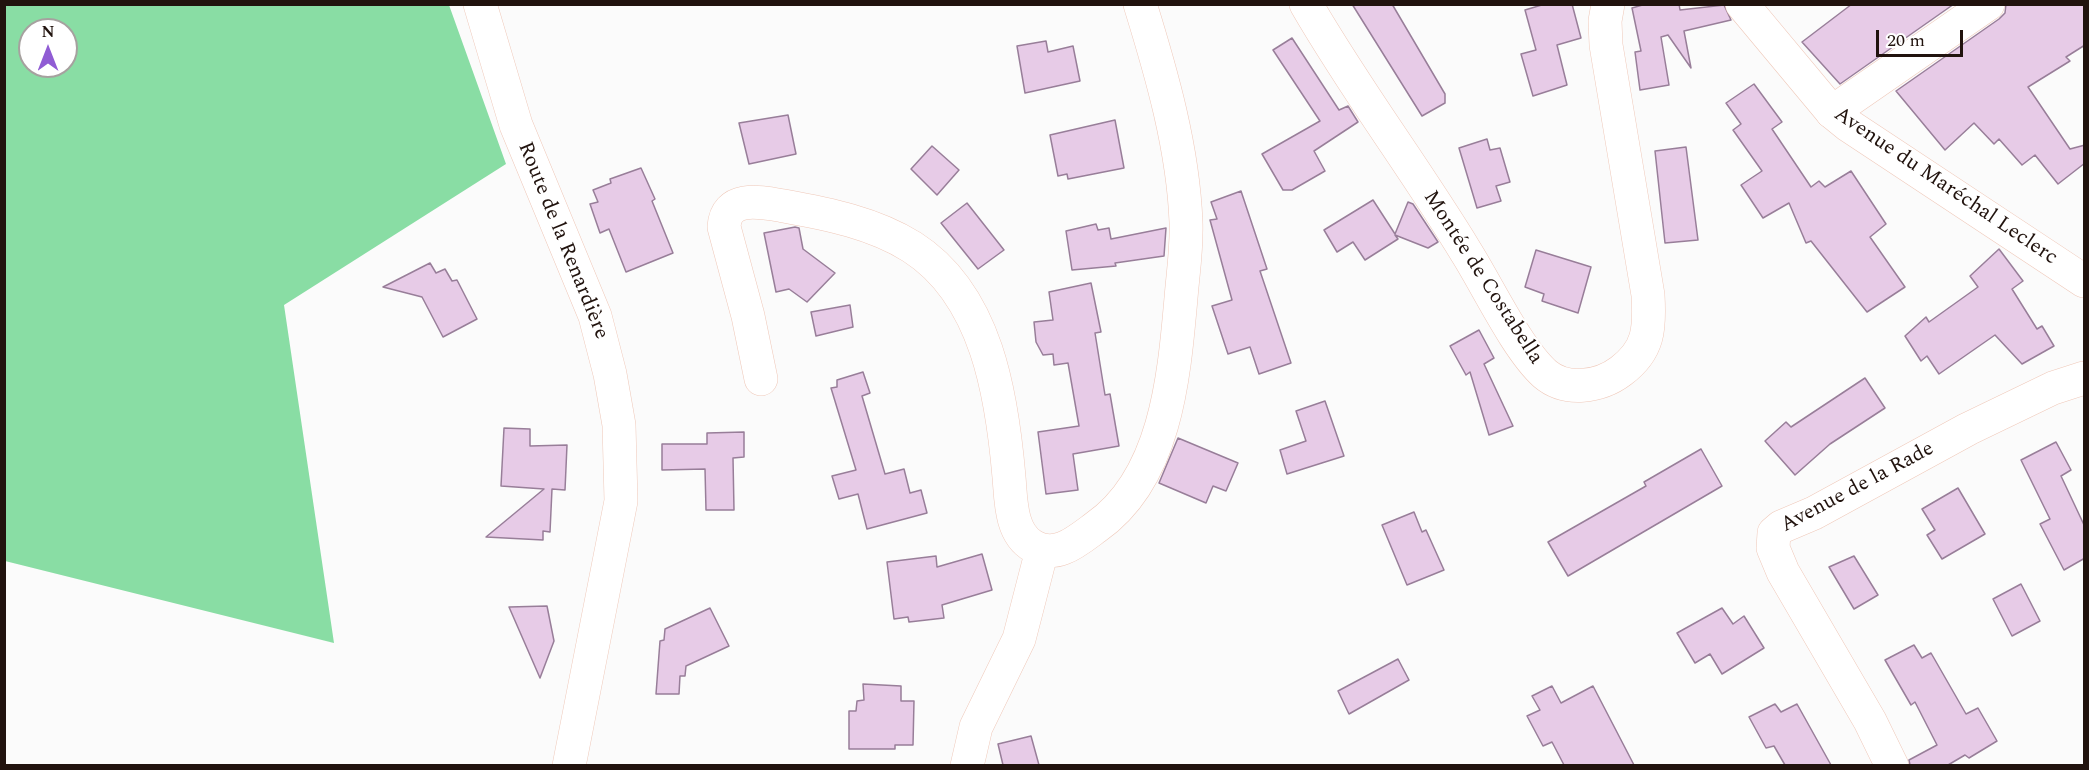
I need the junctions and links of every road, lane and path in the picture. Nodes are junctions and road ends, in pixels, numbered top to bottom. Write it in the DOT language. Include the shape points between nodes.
graph roads {
  1 [pos="480,4"];
  2 [pos="1140,4"];
  3 [pos="1306,4"];
  4 [pos="1608,4"];
  5 [pos="1742,4"];
  6 [pos="1988,4"];
  7 [pos="1832,112"];
  8 [pos="2085,281"];
  9 [pos="2085,378"];
  10 [pos="761,379"];
  11 [pos="1042,550"];
  12 [pos="569,765"];
  13 [pos="967,765"];
  14 [pos="1892,765"];
  1 -- 12 [label="street, Route de la Renardière" via="516,125 595,316 616,405 621,501"];
  2 -- 11 [label="street" via="1165,86 1186,221 1170,385 1154,449 1123,503 1107,520 1059,551"];
  3 -- 4 [label="street, Montée de Costabella" via="1530,357 1545,374 1568,385 1604,381 1616,374 1640,354 1649,327 1648,295 1606,45"];
  5 -- 7 [label="street, Avenue du Maréchal Leclerc"];
  6 -- 7 [label="street"];
  7 -- 8 [label="street, Avenue du Maréchal Leclerc"];
  9 -- 14 [label="street, Avenue de la Rade" via="2053,388 1968,429 1774,533 1773,548 1783,572"];
  10 -- 11 [label="street" via="724,227 727,212 734,206 758,202 820,213 867,226 913,248 947,276 981,338 993,371 1005,428 1013,516 1023,538"];
  11 -- 13 [label="street" via="1019,639 976,727"];
}
